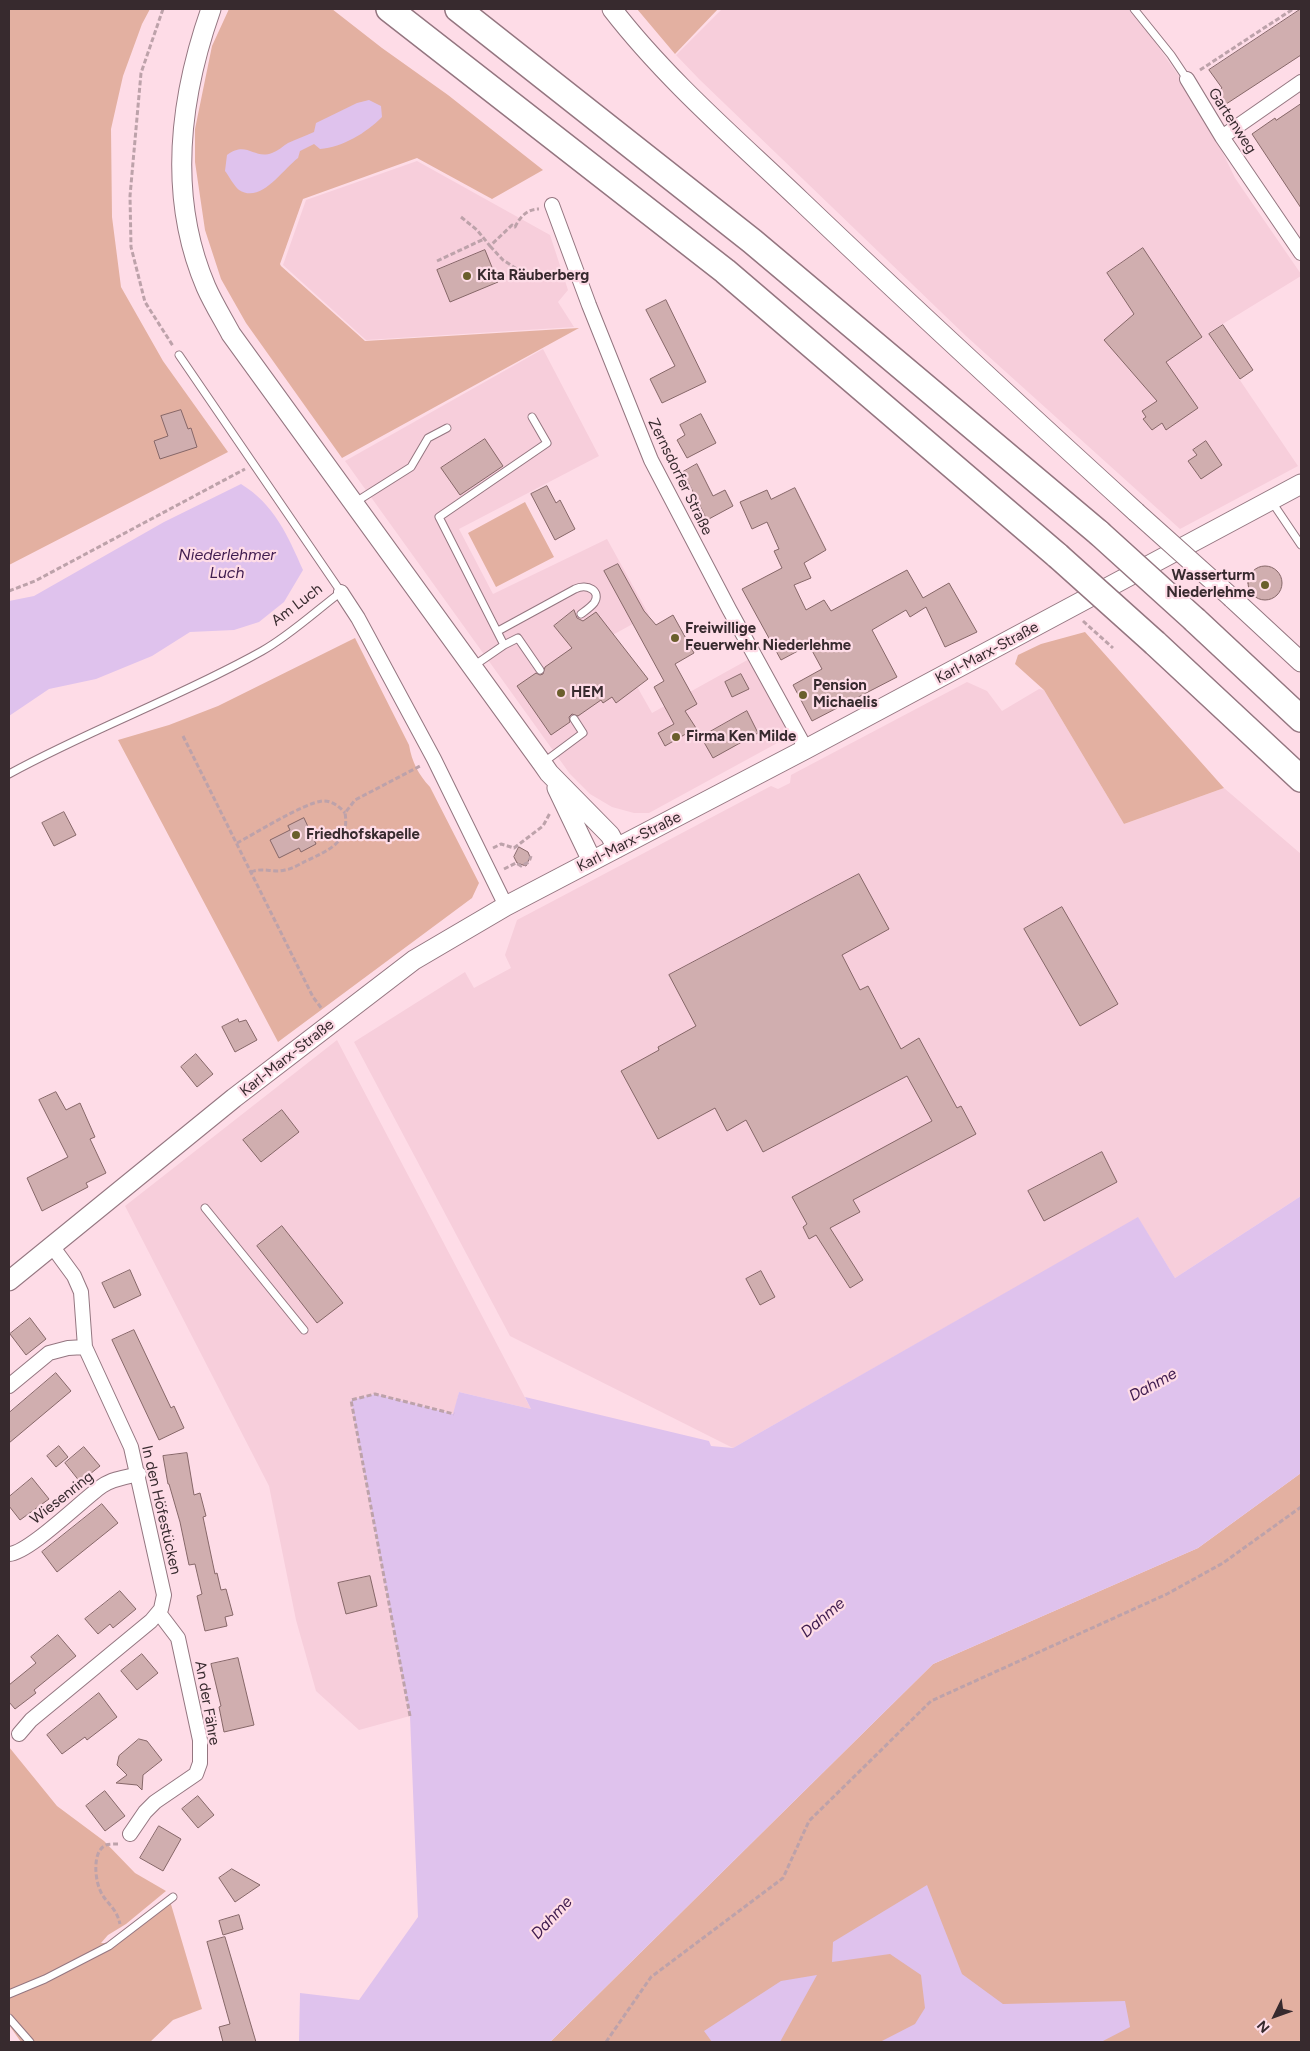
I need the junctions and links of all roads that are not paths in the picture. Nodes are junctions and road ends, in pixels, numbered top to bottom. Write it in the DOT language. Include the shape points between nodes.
graph roads {
  1 [pos="211,9"];
  2 [pos="389,9"];
  3 [pos="458,9"];
  4 [pos="612,9"];
  5 [pos="1134,9"];
  6 [pos="1187,79"];
  7 [pos="1301,83"];
  8 [pos="1222,137"];
  9 [pos="552,205"];
  10 [pos="1301,254"];
  11 [pos="179,355"];
  12 [pos="532,417"];
  13 [pos="447,428"];
  14 [pos="1301,484"];
  15 [pos="1271,500"];
  16 [pos="353,504"];
  17 [pos="1301,545"];
  18 [pos="341,592"];
  19 [pos="581,614"];
  20 [pos="498,631"];
  21 [pos="504,645"];
  22 [pos="1301,662"];
  23 [pos="472,667"];
  24 [pos="540,670"];
  25 [pos="574,719"];
  26 [pos="1301,719"];
  27 [pos="806,750"];
  28 [pos="546,768"];
  29 [pos="9,774"];
  30 [pos="1301,779"];
  31 [pos="617,848"];
  32 [pos="592,860"];
  33 [pos="506,906"];
  34 [pos="205,1208"];
  35 [pos="52,1246"];
  36 [pos="9,1281"];
  37 [pos="304,1330"];
  38 [pos="85,1347"];
  39 [pos="9,1386"];
  40 [pos="139,1474"];
  41 [pos="9,1554"];
  42 [pos="159,1613"];
  43 [pos="19,1734"];
  44 [pos="130,1834"];
  45 [pos="173,1897"];
  46 [pos="9,1994"];
  47 [pos="9,2018"];
  48 [pos="30,2042"];
  1 -- 16 [label="street" via="190,78 182,129 181,179 189,236 206,287 231,334"];
  2 -- 30 [label="highway, bridge" via="725,271 1058,556"];
  3 -- 26 [label="highway, bridge" via="752,241 1099,533"];
  4 -- 22 [label="street, bridge" via="664,69 954,347"];
  5 -- 6 [label="lane, Gartenweg"];
  6 -- 8 [label="street, Gartenweg"];
  7 -- 8 [label="street"];
  8 -- 10 [label="street, Gartenweg"];
  9 -- 27 [label="street, Zernsdorfer Straße" via="651,460"];
  11 -- 18 [label="lane"];
  12 -- 20 [label="lane" via="546,443 439,517"];
  13 -- 16 [label="lane" via="428,438 411,467"];
  14 -- 15 [label="street, Karl-Marx-Straße"];
  15 -- 17 [label="lane"];
  15 -- 27 [label="street, Karl-Marx-Straße"];
  16 -- 23 [label="street"];
  18 -- 29 [label="lane, Am Luch" via="263,650 130,716 48,752"];
  18 -- 33 [label="street, Am Luch" via="434,759"];
  19 -- 20 [label="lane" via="596,598 588,586 575,589"];
  20 -- 21 [label="lane"];
  21 -- 23 [label="lane"];
  21 -- 24 [label="lane" via="518,638"];
  23 -- 28 [label="street"];
  25 -- 28 [label="lane" via="583,733"];
  27 -- 31 [label="street, Karl-Marx-Straße"];
  28 -- 31 [label="street" via="610,835"];
  28 -- 32 [label="street"];
  31 -- 32 [label="street, Karl-Marx-Straße"];
  32 -- 33 [label="street, Karl-Marx-Straße"];
  33 -- 35 [label="street, Karl-Marx-Straße" via="414,960 234,1098"];
  34 -- 37 [label="lane"];
  35 -- 36 [label="street, Karl-Marx-Straße"];
  35 -- 38 [label="street, In den Höfestücken" via="74,1276 81,1292"];
  38 -- 39 [label="street" via="49,1353"];
  38 -- 40 [label="street, In den Höfestücken" via="131,1447"];
  40 -- 41 [label="street, Wiesenring" via="103,1485 29,1545"];
  40 -- 42 [label="street, In den Höfestücken" via="164,1596"];
  42 -- 43 [label="street" via="31,1720"];
  42 -- 44 [label="street, An der Fähre" via="178,1638 196,1722 200,1763 196,1774 155,1802"];
  45 -- 46 [label="lane" via="109,1946"];
  47 -- 48 [label="lane"];
}
